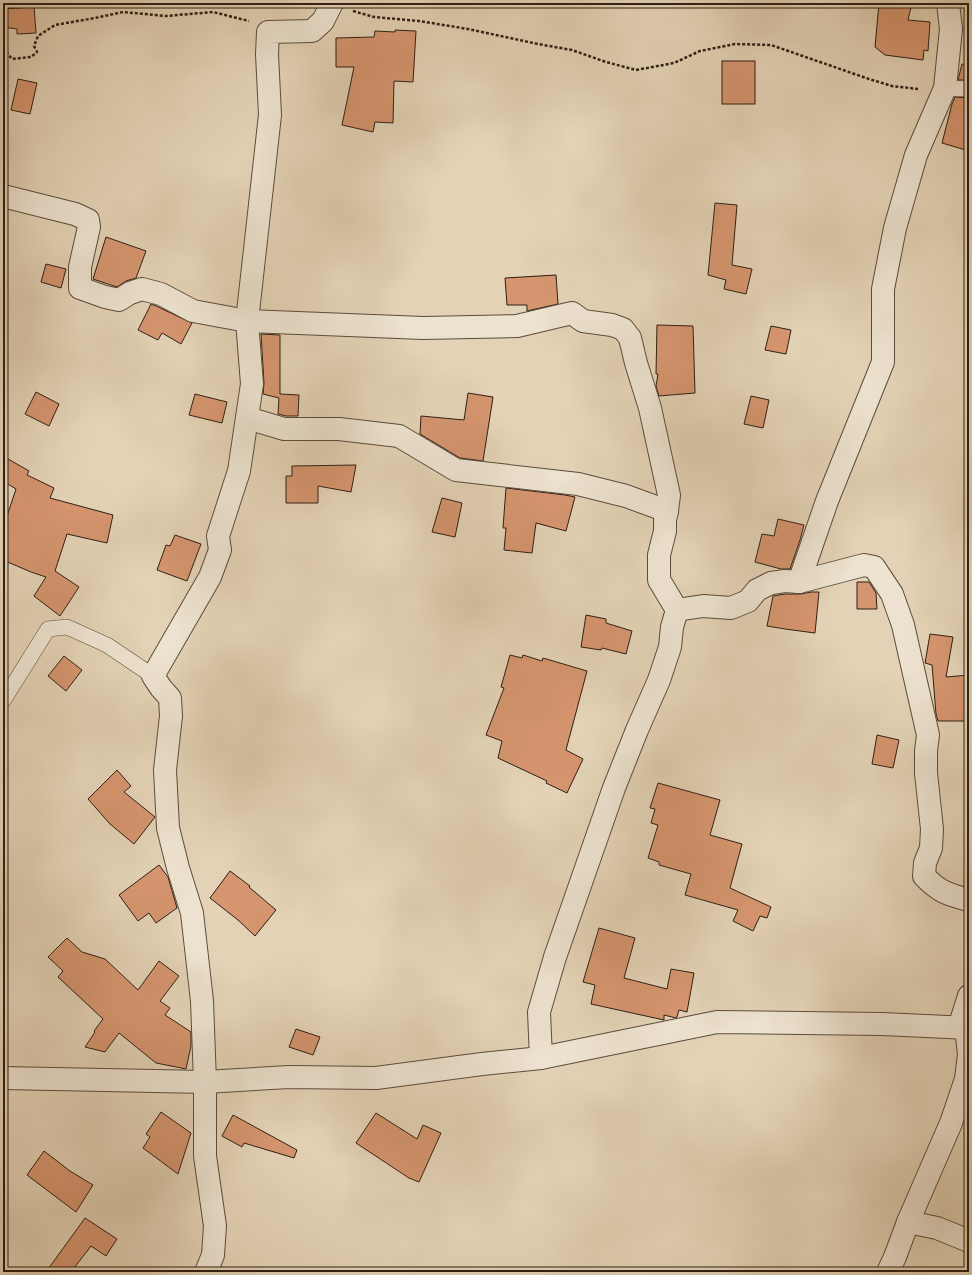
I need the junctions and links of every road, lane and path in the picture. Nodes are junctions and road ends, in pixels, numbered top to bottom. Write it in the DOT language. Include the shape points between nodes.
graph roads {
  1 [pos="948,3"];
  2 [pos="340,5"];
  3 [pos="268,32"];
  4 [pos="3,48"];
  5 [pos="945,88"];
  6 [pos="969,89"];
  7 [pos="3,196"];
  8 [pos="247,321"];
  9 [pos="247,418"];
  10 [pos="667,511"];
  11 [pos="799,582"];
  12 [pos="677,610"];
  13 [pos="153,676"];
  14 [pos="3,701"];
  15 [pos="969,900"];
  16 [pos="969,996"];
  17 [pos="968,1028"];
  18 [pos="541,1058"];
  19 [pos="3,1078"];
  20 [pos="205,1082"];
  21 [pos="908,1222"];
  22 [pos="969,1241"];
  23 [pos="206,1272"];
  24 [pos="888,1272"];
  1 -- 5 [label="street" via="951,29"];
  2 -- 3 [label="street" via="312,31"];
  2 -- 5 [label="path" via="353,12 374,17 468,29 572,50 636,70 674,63 700,51 735,44 771,45 892,86 916,89"];
  3 -- 4 [label="path" via="257,23 213,12 166,16 123,12 55,25 38,36 34,46 37,52 31,57 12,59"];
  3 -- 8 [label="street" via="270,115"];
  5 -- 6 [label="lane"];
  5 -- 11 [label="street" via="916,155 894,228 883,289 883,362 827,501"];
  7 -- 8 [label="street" via="75,214 88,220 89,227 80,267 80,288 119,300 142,289 161,294 193,311"];
  8 -- 9 [label="street" via="252,384"];
  8 -- 10 [label="street" via="423,328 517,326 572,313 584,321 623,329 630,338 650,408 669,494"];
  9 -- 10 [label="street" via="284,429 339,429 399,436 456,470 578,484 626,496"];
  9 -- 13 [label="street" via="239,471 218,536 220,550 210,576"];
  10 -- 12 [label="street" via="666,531 659,555 659,580"];
  11 -- 12 [label="street" via="771,584 758,590 748,601 731,608 703,606"];
  11 -- 15 [label="street" via="864,565 874,568 892,594 903,625 928,735 926,773 932,829 931,848 924,876 934,886 951,896"];
  12 -- 18 [label="street" via="670,647 663,667 614,788 555,957 539,1012"];
  13 -- 14 [label="lane" via="107,645 67,627 48,629"];
  13 -- 20 [label="street" via="170,698 171,716 165,770 168,828 192,913 202,1001"];
  16 -- 17 [label="street" via="962,1018"];
  17 -- 18 [label="street" via="717,1022"];
  17 -- 21 [label="street" via="969,1054 966,1079 951,1123"];
  18 -- 20 [label="street" via="376,1078 289,1077"];
  19 -- 20 [label="street"];
  20 -- 23 [label="street" via="205,1156 215,1226 213,1255"];
  21 -- 22 [label="street" via="937,1228"];
  21 -- 24 [label="street"];
}
